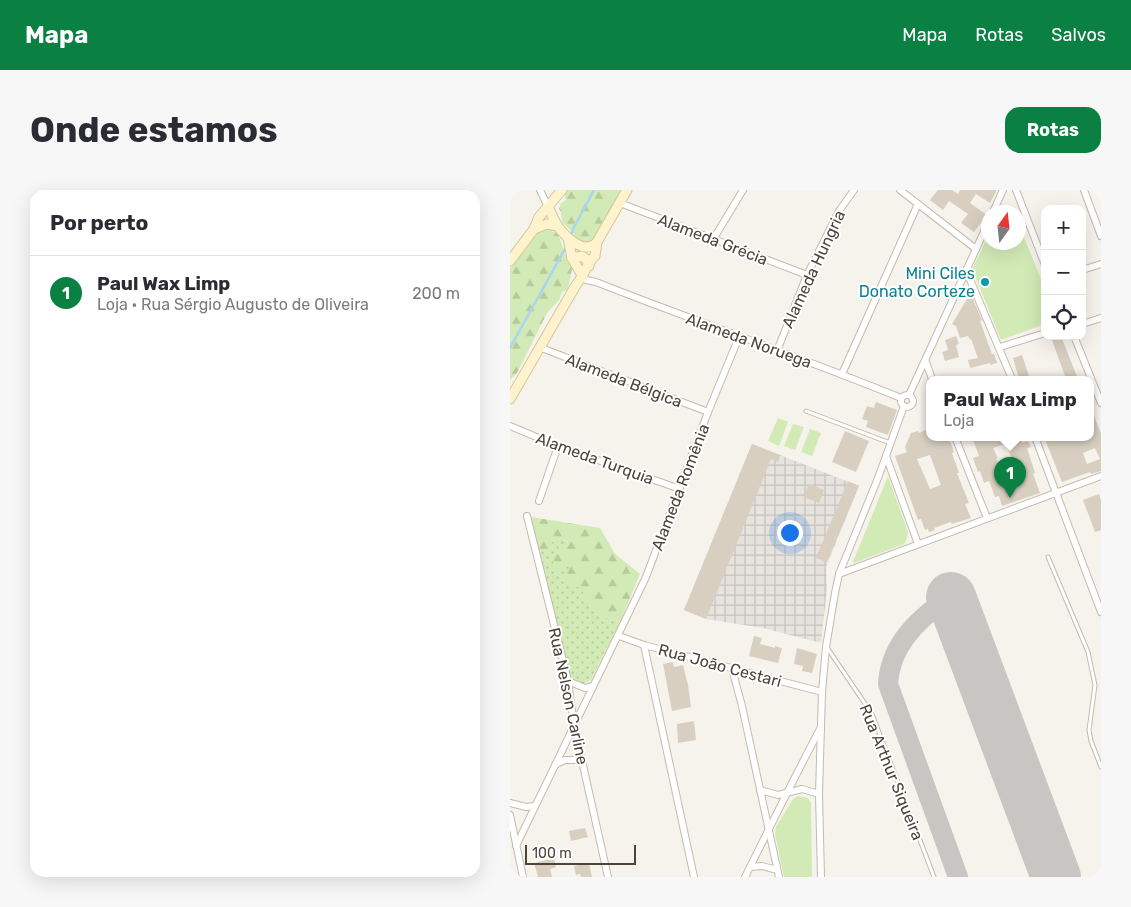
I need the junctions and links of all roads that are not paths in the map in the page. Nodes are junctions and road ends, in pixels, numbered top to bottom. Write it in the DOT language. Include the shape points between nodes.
graph roads {
  1 [pos="540,190"];
  2 [pos="627,190"];
  3 [pos="742,190"];
  4 [pos="854,190"];
  5 [pos="900,190"];
  6 [pos="1004,190"];
  7 [pos="1016,190"];
  8 [pos="1084,190"];
  9 [pos="560,193"];
  10 [pos="620,203"];
  11 [pos="918,204"];
  12 [pos="996,205"];
  13 [pos="548,207"];
  14 [pos="557,226"];
  15 [pos="534,229"];
  16 [pos="1101,236"];
  17 [pos="714,238"];
  18 [pos="981,238"];
  19 [pos="570,241"];
  20 [pos="597,242"];
  21 [pos="976,249"];
  22 [pos="1041,255"];
  23 [pos="572,258"];
  24 [pos="510,261"];
  25 [pos="1101,264"];
  26 [pos="589,266"];
  27 [pos="1086,269"];
  28 [pos="966,270"];
  29 [pos="581,274"];
  30 [pos="807,275"];
  31 [pos="596,282"];
  32 [pos="1101,318"];
  33 [pos="1086,323"];
  34 [pos="1041,333"];
  35 [pos="739,337"];
  36 [pos="1076,340"];
  37 [pos="539,347"];
  38 [pos="1000,347"];
  39 [pos="777,351"];
  40 [pos="926,362"];
  41 [pos="842,374"];
  42 [pos="931,376"];
  43 [pos="1011,376"];
  44 [pos="1091,376"];
  45 [pos="1094,384"];
  46 [pos="909,395"];
  47 [pos="901,398"];
  48 [pos="1100,398"];
  49 [pos="510,399"];
  50 [pos="904,406"];
  51 [pos="806,411"];
  52 [pos="708,412"];
  53 [pos="510,426"];
  54 [pos="957,441"];
  55 [pos="1036,441"];
  56 [pos="891,443"];
  57 [pos="558,446"];
  58 [pos="886,456"];
  59 [pos="1101,476"];
  60 [pos="680,489"];
  61 [pos="1056,492"];
  62 [pos="539,501"];
  63 [pos="526,516"];
  64 [pos="987,518"];
  65 [pos="918,544"];
  66 [pos="1048,557"];
  67 [pos="839,574"];
  68 [pos="1101,612"];
  69 [pos="619,636"];
  70 [pos="644,645"];
  71 [pos="826,647"];
  72 [pos="732,669"];
  73 [pos="568,682"];
  74 [pos="593,686"];
  75 [pos="822,692"];
  76 [pos="822,724"];
  77 [pos="574,725"];
  78 [pos="582,760"];
  79 [pos="556,764"];
  80 [pos="1101,767"];
  81 [pos="760,790"];
  82 [pos="785,794"];
  83 [pos="819,794"];
  84 [pos="510,803"];
  85 [pos="535,806"];
  86 [pos="510,815"];
  87 [pos="769,831"];
  88 [pos="516,846"];
  89 [pos="750,867"];
  90 [pos="778,874"];
  91 [pos="522,877"];
  92 [pos="608,877"];
  93 [pos="694,877"];
  94 [pos="745,877"];
  95 [pos="821,877"];
  96 [pos="934,877"];
  1 -- 13 [label="street"];
  2 -- 10 [label="street"];
  3 -- 17 [label="street"];
  4 -- 30 [label="street, Alameda Hungria" via="839,211"];
  5 -- 11 [label="street"];
  6 -- 12 [label="street"];
  7 -- 22 [label="street"];
  8 -- 16 [label="street"];
  9 -- 13 [label="street"];
  9 -- 14 [label="street"];
  10 -- 17 [label="street, Alameda Grécia"];
  10 -- 20 [label="street"];
  11 -- 21 [label="street"];
  11 -- 41 [label="street"];
  13 -- 14 [label="street"];
  13 -- 15 [label="street"];
  14 -- 15 [label="street" via="547,224"];
  14 -- 19 [label="street"];
  15 -- 24 [label="street"];
  17 -- 30 [label="street, Alameda Grécia"];
  18 -- 21 [label="street"];
  19 -- 20 [label="street" via="587,247"];
  19 -- 23 [label="street"];
  20 -- 26 [label="street" via="595,256"];
  21 -- 28 [label="street"];
  23 -- 26 [label="street" via="582,256"];
  23 -- 29 [label="street"];
  25 -- 27 [label="street"];
  26 -- 29 [label="street"];
  26 -- 31 [label="street"];
  28 -- 38 [label="street"];
  28 -- 40 [label="street"];
  29 -- 31 [label="street, Alameda Noruega" via="586,280"];
  29 -- 37 [label="street"];
  30 -- 39 [label="street, Alameda Hungria"];
  31 -- 35 [label="street, Alameda Noruega"];
  32 -- 33 [label="street"];
  34 -- 38 [label="street"];
  35 -- 39 [label="street, Alameda Noruega"];
  35 -- 52 [label="street, Alameda Romênia"];
  36 -- 44 [label="street"];
  37 -- 49 [label="street"];
  37 -- 52 [label="street, Alameda Bélgica"];
  38 -- 43 [label="street"];
  39 -- 41 [label="street, Alameda Noruega"];
  40 -- 42 [label="street"];
  40 -- 46 [label="street"];
  41 -- 47 [label="street, Alameda Noruega"];
  45 -- 48 [label="street"];
  46 -- 47 [label="street"];
  46 -- 50 [label="street" via="912,402"];
  47 -- 50 [label="street"];
  50 -- 56 [label="street"];
  51 -- 56 [label="lane"];
  52 -- 60 [label="street, Alameda Romênia"];
  53 -- 57 [label="street, Alameda Turquia"];
  54 -- 64 [label="street"];
  55 -- 61 [label="street"];
  56 -- 58 [label="street"];
  57 -- 60 [label="street, Alameda Turquia"];
  57 -- 62 [label="street"];
  58 -- 65 [label="street"];
  58 -- 67 [label="street"];
  59 -- 61 [label="street"];
  60 -- 69 [label="street, Alameda Romênia"];
  61 -- 64 [label="street"];
  61 -- 68 [label="street"];
  63 -- 73 [label="street, Rua Nelson Carline"];
  64 -- 65 [label="street"];
  65 -- 67 [label="street"];
  66 -- 80 [label="lane" via="1088,652 1095,685 1089,730"];
  67 -- 71 [label="street"];
  69 -- 70 [label="street, Rua João Cestari"];
  69 -- 74 [label="street, Alameda Romênia"];
  70 -- 72 [label="street, Rua João Cestari"];
  70 -- 93 [label="street"];
  71 -- 75 [label="street"];
  71 -- 96 [label="lane, Rua Arthur Siqueira" via="872,714"];
  72 -- 75 [label="street, Rua João Cestari"];
  72 -- 81 [label="street"];
  73 -- 74 [label="street" via="586,688"];
  73 -- 77 [label="street, Rua Nelson Carline"];
  74 -- 77 [label="street, Alameda Romênia"];
  75 -- 76 [label="street"];
  76 -- 82 [label="street"];
  76 -- 83 [label="street"];
  77 -- 78 [label="street, Rua Nelson Carline"];
  77 -- 79 [label="street, Alameda Romênia"];
  78 -- 79 [label="street" via="565,760"];
  78 -- 92 [label="street, Rua Nelson Carline"];
  79 -- 85 [label="street, Alameda Romênia"];
  81 -- 82 [label="street"];
  81 -- 87 [label="street"];
  82 -- 83 [label="street" via="802,789"];
  82 -- 87 [label="street"];
  83 -- 95 [label="street"];
  84 -- 85 [label="street"];
  85 -- 88 [label="street, Alameda Romênia"];
  86 -- 88 [label="street"];
  87 -- 89 [label="street"];
  87 -- 90 [label="street"];
  88 -- 91 [label="street"];
  89 -- 90 [label="street" via="762,866"];
  89 -- 94 [label="street"];
}
